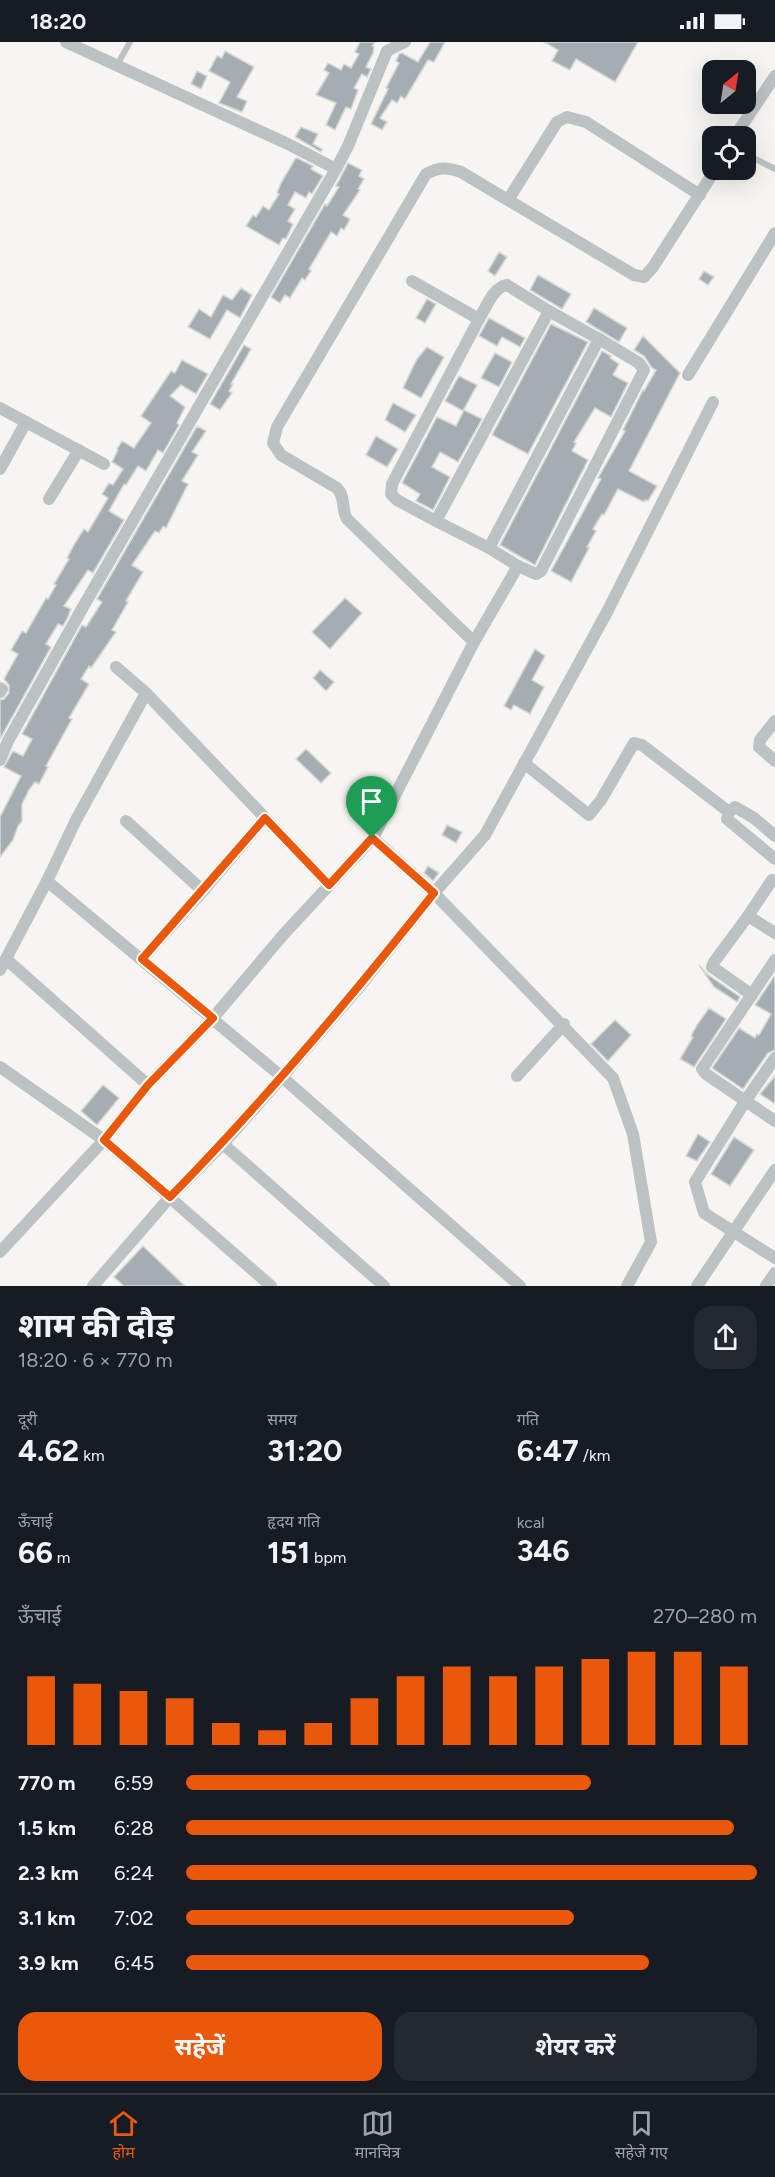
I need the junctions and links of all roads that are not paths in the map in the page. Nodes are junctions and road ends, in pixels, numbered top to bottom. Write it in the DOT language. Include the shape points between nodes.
graph roads {
  1 [pos="66,42"];
  2 [pos="130,42"];
  3 [pos="405,42"];
  4 [pos="388,46"];
  5 [pos="117,66"];
  6 [pos="775,76"];
  7 [pos="742,126"];
  8 [pos="756,159"];
  9 [pos="336,169"];
  10 [pos="775,169"];
  11 [pos="709,180"];
  12 [pos="700,195"];
  13 [pos="508,200"];
  14 [pos="775,233"];
  15 [pos="412,281"];
  16 [pos="549,311"];
  17 [pos="479,319"];
  18 [pos="599,339"];
  19 [pos="688,375"];
  20 [pos="713,402"];
  21 [pos="0,408"];
  22 [pos="26,422"];
  23 [pos="79,450"];
  24 [pos="104,464"];
  25 [pos="0,469"];
  26 [pos="49,499"];
  27 [pos="436,521"];
  28 [pos="489,548"];
  29 [pos="518,566"];
  30 [pos="474,642"];
  31 [pos="116,667"];
  32 [pos="146,693"];
  33 [pos="775,721"];
  34 [pos="0,760"];
  35 [pos="775,761"];
  36 [pos="524,763"];
  37 [pos="729,812"];
  38 [pos="265,818"];
  39 [pos="126,821"];
  40 [pos="775,836"];
  41 [pos="372,838"];
  42 [pos="775,858"];
  43 [pos="47,880"];
  44 [pos="772,880"];
  45 [pos="329,885"];
  46 [pos="203,891"];
  47 [pos="434,893"];
  48 [pos="748,916"];
  49 [pos="775,933"];
  50 [pos="142,959"];
  51 [pos="775,960"];
  52 [pos="3,964"];
  53 [pos="752,995"];
  54 [pos="213,1018"];
  55 [pos="564,1024"];
  56 [pos="775,1058"];
  57 [pos="0,1068"];
  58 [pos="517,1076"];
  59 [pos="282,1077"];
  60 [pos="148,1085"];
  61 [pos="746,1100"];
  62 [pos="775,1121"];
  63 [pos="104,1140"];
  64 [pos="223,1144"];
  65 [pos="775,1170"];
  66 [pos="170,1197"];
  67 [pos="733,1233"];
  68 [pos="0,1252"];
  69 [pos="775,1258"];
  70 [pos="775,1273"];
  71 [pos="93,1286"];
  72 [pos="271,1286"];
  73 [pos="384,1286"];
  74 [pos="520,1286"];
  75 [pos="627,1286"];
  76 [pos="697,1286"];
  77 [pos="766,1286"];
  1 -- 5 [label="street"];
  2 -- 5 [label="lane"];
  3 -- 4 [label="street"];
  4 -- 9 [label="street"];
  5 -- 9 [label="street"];
  6 -- 7 [label="street"];
  8 -- 10 [label="lane"];
  9 -- 34 [label="street" via="83,607"];
  11 -- 12 [label="street"];
  12 -- 13 [label="street" via="644,277 634,275"];
  12 -- 13 [label="street" via="586,122 567,117 557,122"];
  13 -- 30 [label="street" via="461,172 437,168 426,174 277,427 273,443 280,455 337,488 347,519"];
  14 -- 19 [label="street"];
  15 -- 17 [label="street"];
  16 -- 17 [label="street" via="507,285 495,293"];
  16 -- 18 [label="street"];
  16 -- 27 [label="street"];
  17 -- 27 [label="street" via="392,484 391,494 397,500"];
  18 -- 28 [label="street"];
  18 -- 29 [label="street" via="644,370 541,571 536,574"];
  20 -- 36 [label="street"];
  21 -- 22 [label="street"];
  22 -- 23 [label="street"];
  22 -- 25 [label="street"];
  23 -- 24 [label="street"];
  23 -- 26 [label="street"];
  27 -- 28 [label="street"];
  28 -- 29 [label="street"];
  29 -- 30 [label="street"];
  30 -- 41 [label="street"];
  31 -- 32 [label="street"];
  32 -- 38 [label="street"];
  32 -- 43 [label="street"];
  33 -- 35 [label="street" via="759,747"];
  36 -- 37 [label="street" via="589,815 634,743 642,745"];
  36 -- 47 [label="street" via="485,835"];
  37 -- 40 [label="street" via="735,807"];
  37 -- 42 [label="street" via="727,819"];
  38 -- 45 [label="street"];
  38 -- 46 [label="street"];
  39 -- 46 [label="street"];
  41 -- 45 [label="street"];
  41 -- 47 [label="street"];
  43 -- 50 [label="street"];
  43 -- 52 [label="street"];
  44 -- 48 [label="street"];
  45 -- 54 [label="street"];
  46 -- 50 [label="street"];
  47 -- 55 [label="street"];
  47 -- 59 [label="street"];
  48 -- 49 [label="street"];
  48 -- 53 [label="street" via="712,967"];
  50 -- 54 [label="street"];
  51 -- 53 [label="street"];
  52 -- 60 [label="street"];
  53 -- 61 [label="street" via="702,1069"];
  54 -- 59 [label="street"];
  54 -- 60 [label="street"];
  55 -- 58 [label="street"];
  55 -- 75 [label="street" via="613,1077 633,1134 651,1242"];
  56 -- 61 [label="street"];
  57 -- 63 [label="street"];
  59 -- 64 [label="street"];
  59 -- 74 [label="street"];
  60 -- 63 [label="street"];
  61 -- 62 [label="street"];
  61 -- 67 [label="street" via="695,1182 704,1213"];
  63 -- 66 [label="street"];
  63 -- 68 [label="street"];
  64 -- 66 [label="street"];
  64 -- 73 [label="street"];
  65 -- 67 [label="street"];
  66 -- 71 [label="street"];
  66 -- 72 [label="street"];
  67 -- 69 [label="street"];
  67 -- 76 [label="street"];
  70 -- 77 [label="street"];
}
